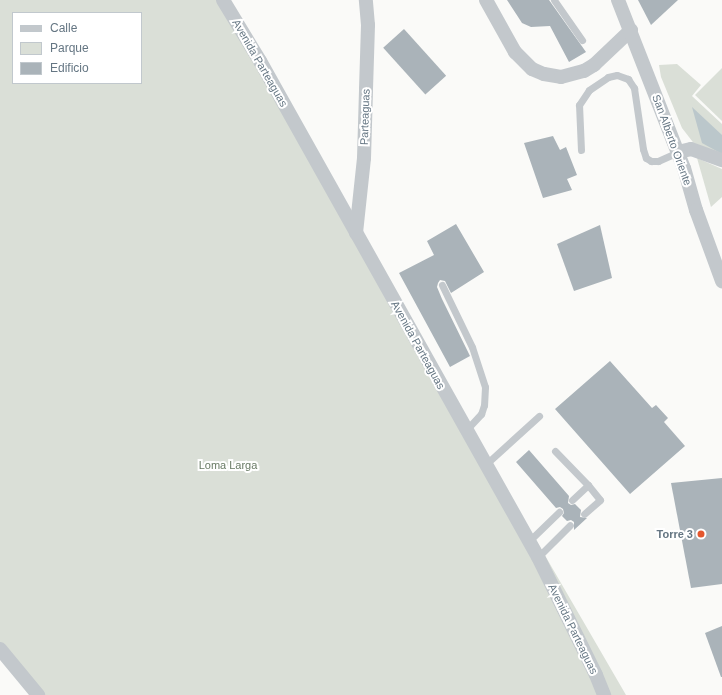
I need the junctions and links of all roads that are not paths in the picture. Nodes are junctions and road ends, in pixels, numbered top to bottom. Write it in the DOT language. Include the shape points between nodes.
graph roads {
  1 [pos="223,0"];
  2 [pos="366,0"];
  3 [pos="486,0"];
  4 [pos="554,0"];
  5 [pos="618,0"];
  6 [pos="631,30"];
  7 [pos="582,40"];
  8 [pos="581,150"];
  9 [pos="678,152"];
  10 [pos="722,160"];
  11 [pos="356,234"];
  12 [pos="722,281"];
  13 [pos="442,285"];
  14 [pos="539,416"];
  15 [pos="466,430"];
  16 [pos="555,451"];
  17 [pos="485,465"];
  18 [pos="588,485"];
  19 [pos="572,500"];
  20 [pos="559,512"];
  21 [pos="584,514"];
  22 [pos="570,525"];
  23 [pos="529,541"];
  24 [pos="538,557"];
  25 [pos="0,649"];
  26 [pos="38,695"];
  27 [pos="604,695"];
  1 -- 11 [label="street, Avenida Parteaguas"];
  2 -- 11 [label="street, Parteaguas" via="368,25 364,150"];
  3 -- 6 [label="street" via="515,52 528,65 544,74 561,77 584,71 594,65"];
  4 -- 7 [label="lane"];
  5 -- 6 [label="street, San Alberto Oriente"];
  6 -- 9 [label="street, San Alberto Oriente"];
  8 -- 9 [label="lane" via="579,105 589,90 608,77 617,75 628,79 634,88 646,158 658,161"];
  9 -- 10 [label="street" via="691,149"];
  9 -- 12 [label="street, San Alberto Oriente"];
  11 -- 15 [label="street, Avenida Parteaguas"];
  13 -- 15 [label="lane" via="472,347 485,387 481,414"];
  14 -- 17 [label="lane"];
  15 -- 17 [label="street, Avenida Parteaguas"];
  16 -- 18 [label="lane"];
  17 -- 23 [label="street, Avenida Parteaguas"];
  18 -- 19 [label="lane"];
  18 -- 21 [label="lane" via="600,500"];
  20 -- 23 [label="lane"];
  22 -- 24 [label="lane"];
  23 -- 24 [label="street, Avenida Parteaguas"];
  24 -- 27 [label="street, Avenida Parteaguas"];
  25 -- 26 [label="street"];
}
